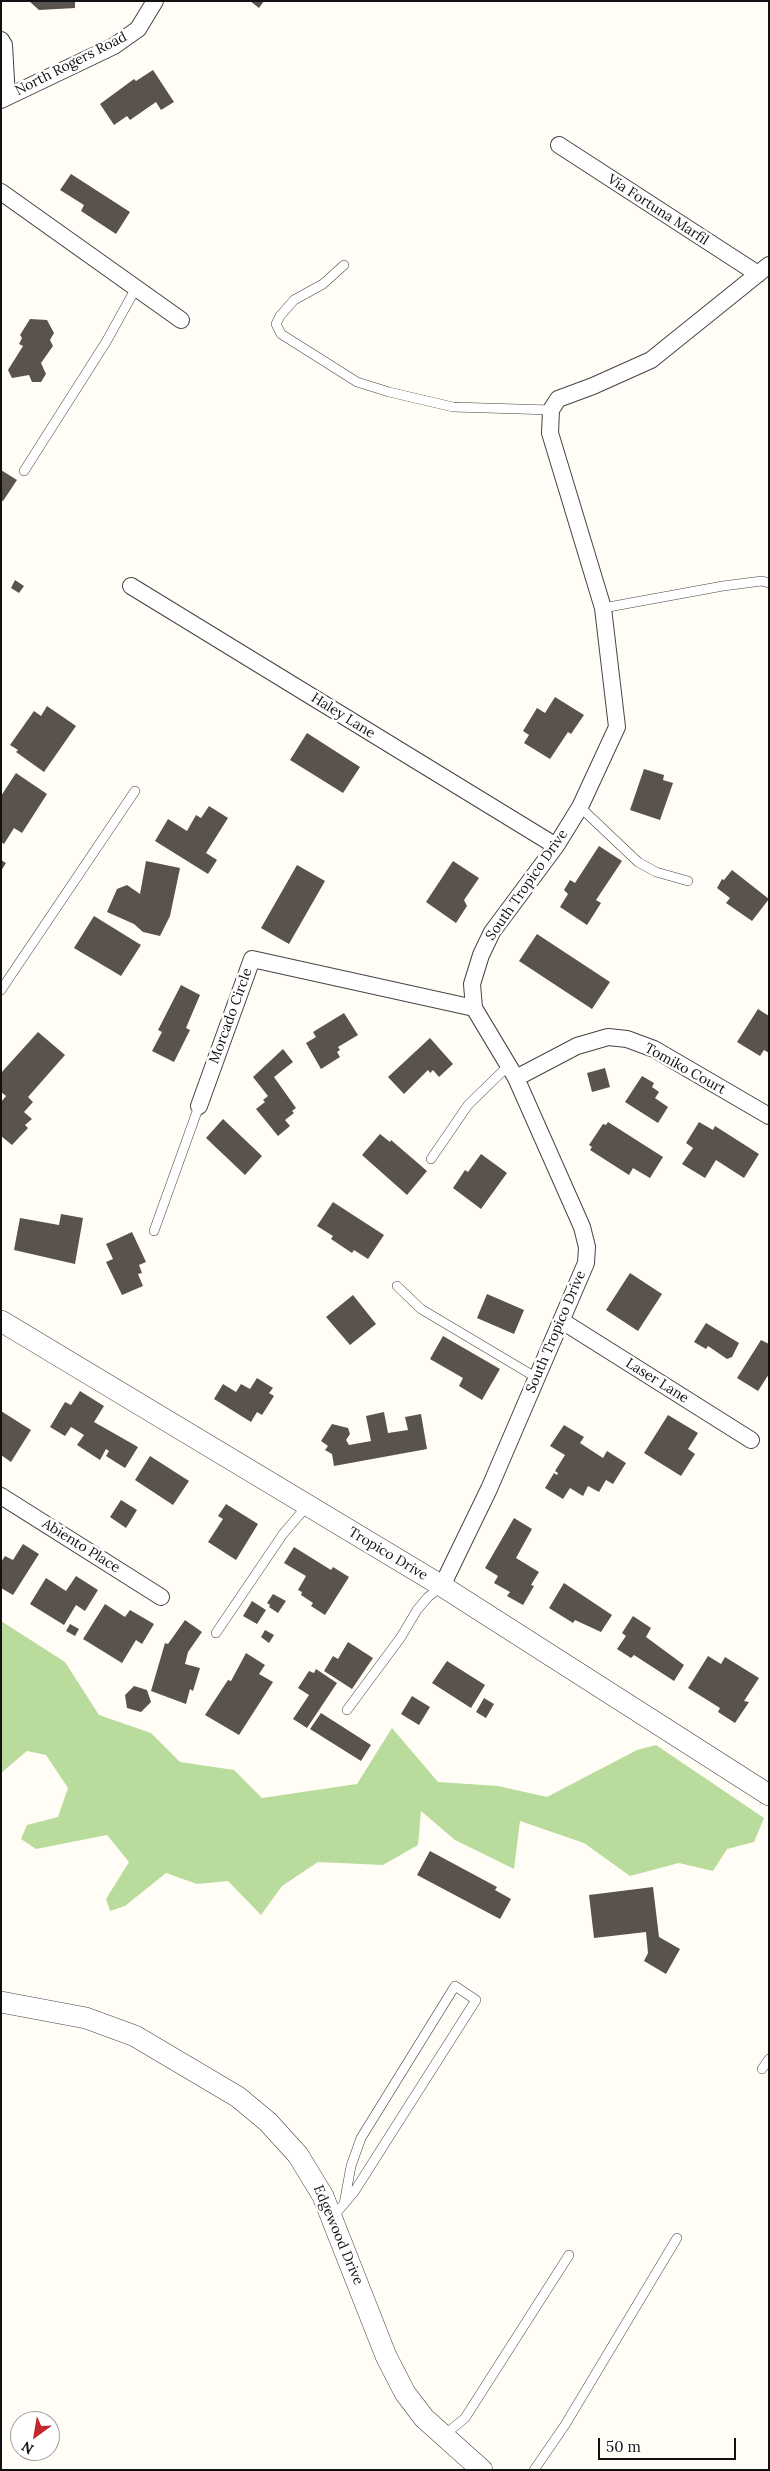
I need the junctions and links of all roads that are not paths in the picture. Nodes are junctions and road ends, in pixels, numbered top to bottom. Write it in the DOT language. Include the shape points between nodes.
graph roads {
  1 [pos="155,1"];
  2 [pos="1,40"];
  3 [pos="4,99"];
  4 [pos="558,146"];
  5 [pos="1,192"];
  6 [pos="344,265"];
  7 [pos="763,270"];
  8 [pos="136,288"];
  9 [pos="181,320"];
  10 [pos="551,410"];
  11 [pos="24,471"];
  12 [pos="769,583"];
  13 [pos="131,586"];
  14 [pos="603,608"];
  15 [pos="135,791"];
  16 [pos="580,807"];
  17 [pos="556,846"];
  18 [pos="688,881"];
  19 [pos="1,990"];
  20 [pos="474,1008"];
  21 [pos="513,1071"];
  22 [pos="198,1106"];
  23 [pos="769,1116"];
  24 [pos="431,1159"];
  25 [pos="154,1230"];
  26 [pos="397,1286"];
  27 [pos="562,1321"];
  28 [pos="1,1322"];
  29 [pos="537,1378"];
  30 [pos="751,1440"];
  31 [pos="1,1496"];
  32 [pos="308,1506"];
  33 [pos="442,1586"];
  34 [pos="161,1597"];
  35 [pos="216,1633"];
  36 [pos="347,1710"];
  37 [pos="769,1795"];
  38 [pos="1,2002"];
  39 [pos="769,2059"];
  40 [pos="762,2069"];
  41 [pos="338,2211"];
  42 [pos="677,2238"];
  43 [pos="569,2255"];
  44 [pos="442,2436"];
  45 [pos="482,2470"];
  46 [pos="534,2470"];
  1 -- 3 [label="street, North Rogers Road" via="138,29 114,46"];
  2 -- 3 [label="street" via="4,44"];
  4 -- 7 [label="street, Via Fortuna Marfil"];
  5 -- 8 [label="street"];
  6 -- 10 [label="lane" via="324,284 294,300 276,324 281,334 356,382 389,392 453,407"];
  7 -- 10 [label="street" via="651,360 558,399"];
  8 -- 9 [label="street"];
  8 -- 11 [label="lane" via="106,342"];
  10 -- 14 [label="street, South Tropico Drive" via="550,434"];
  12 -- 14 [label="lane" via="723,586"];
  13 -- 17 [label="street, Haley Lane"];
  14 -- 16 [label="street, South Tropico Drive" via="617,727"];
  15 -- 19 [label="lane"];
  16 -- 17 [label="street, South Tropico Drive"];
  16 -- 18 [label="lane" via="638,862 656,872"];
  17 -- 20 [label="street, South Tropico Drive" via="492,932 472,984"];
  20 -- 21 [label="street, South Tropico Drive"];
  20 -- 22 [label="street, Morcado Circle" via="252,959"];
  21 -- 23 [label="street, Tomiko Court" via="608,1037 627,1039 654,1049"];
  21 -- 24 [label="lane" via="468,1105"];
  21 -- 27 [label="street, South Tropico Drive" via="582,1227 587,1247 586,1263"];
  22 -- 25 [label="lane, Morcado Circle"];
  26 -- 29 [label="lane" via="421,1309"];
  27 -- 29 [label="street, South Tropico Drive"];
  27 -- 30 [label="street, Laser Lane"];
  28 -- 32 [label="street, Tropico Drive"];
  29 -- 33 [label="street, South Tropico Drive"];
  31 -- 34 [label="street, Abiento Place"];
  32 -- 33 [label="street, Tropico Drive"];
  32 -- 35 [label="lane" via="283,1534"];
  33 -- 36 [label="lane" via="417,1610"];
  33 -- 37 [label="street, Tropico Drive"];
  38 -- 41 [label="street, Edgewood Drive" via="57,2012 113,2028 155,2046 238,2097 268,2122 298,2155 323,2196"];
  39 -- 40 [label="lane"];
  41 -- 41 [label="lane" via="354,2192 476,2000 455,1986 361,2138"];
  41 -- 44 [label="street, Edgewood Drive" via="395,2374 414,2406"];
  42 -- 46 [label="lane" via="565,2425"];
  43 -- 44 [label="lane" via="465,2418"];
  44 -- 45 [label="street, Edgewood Drive"];
}
